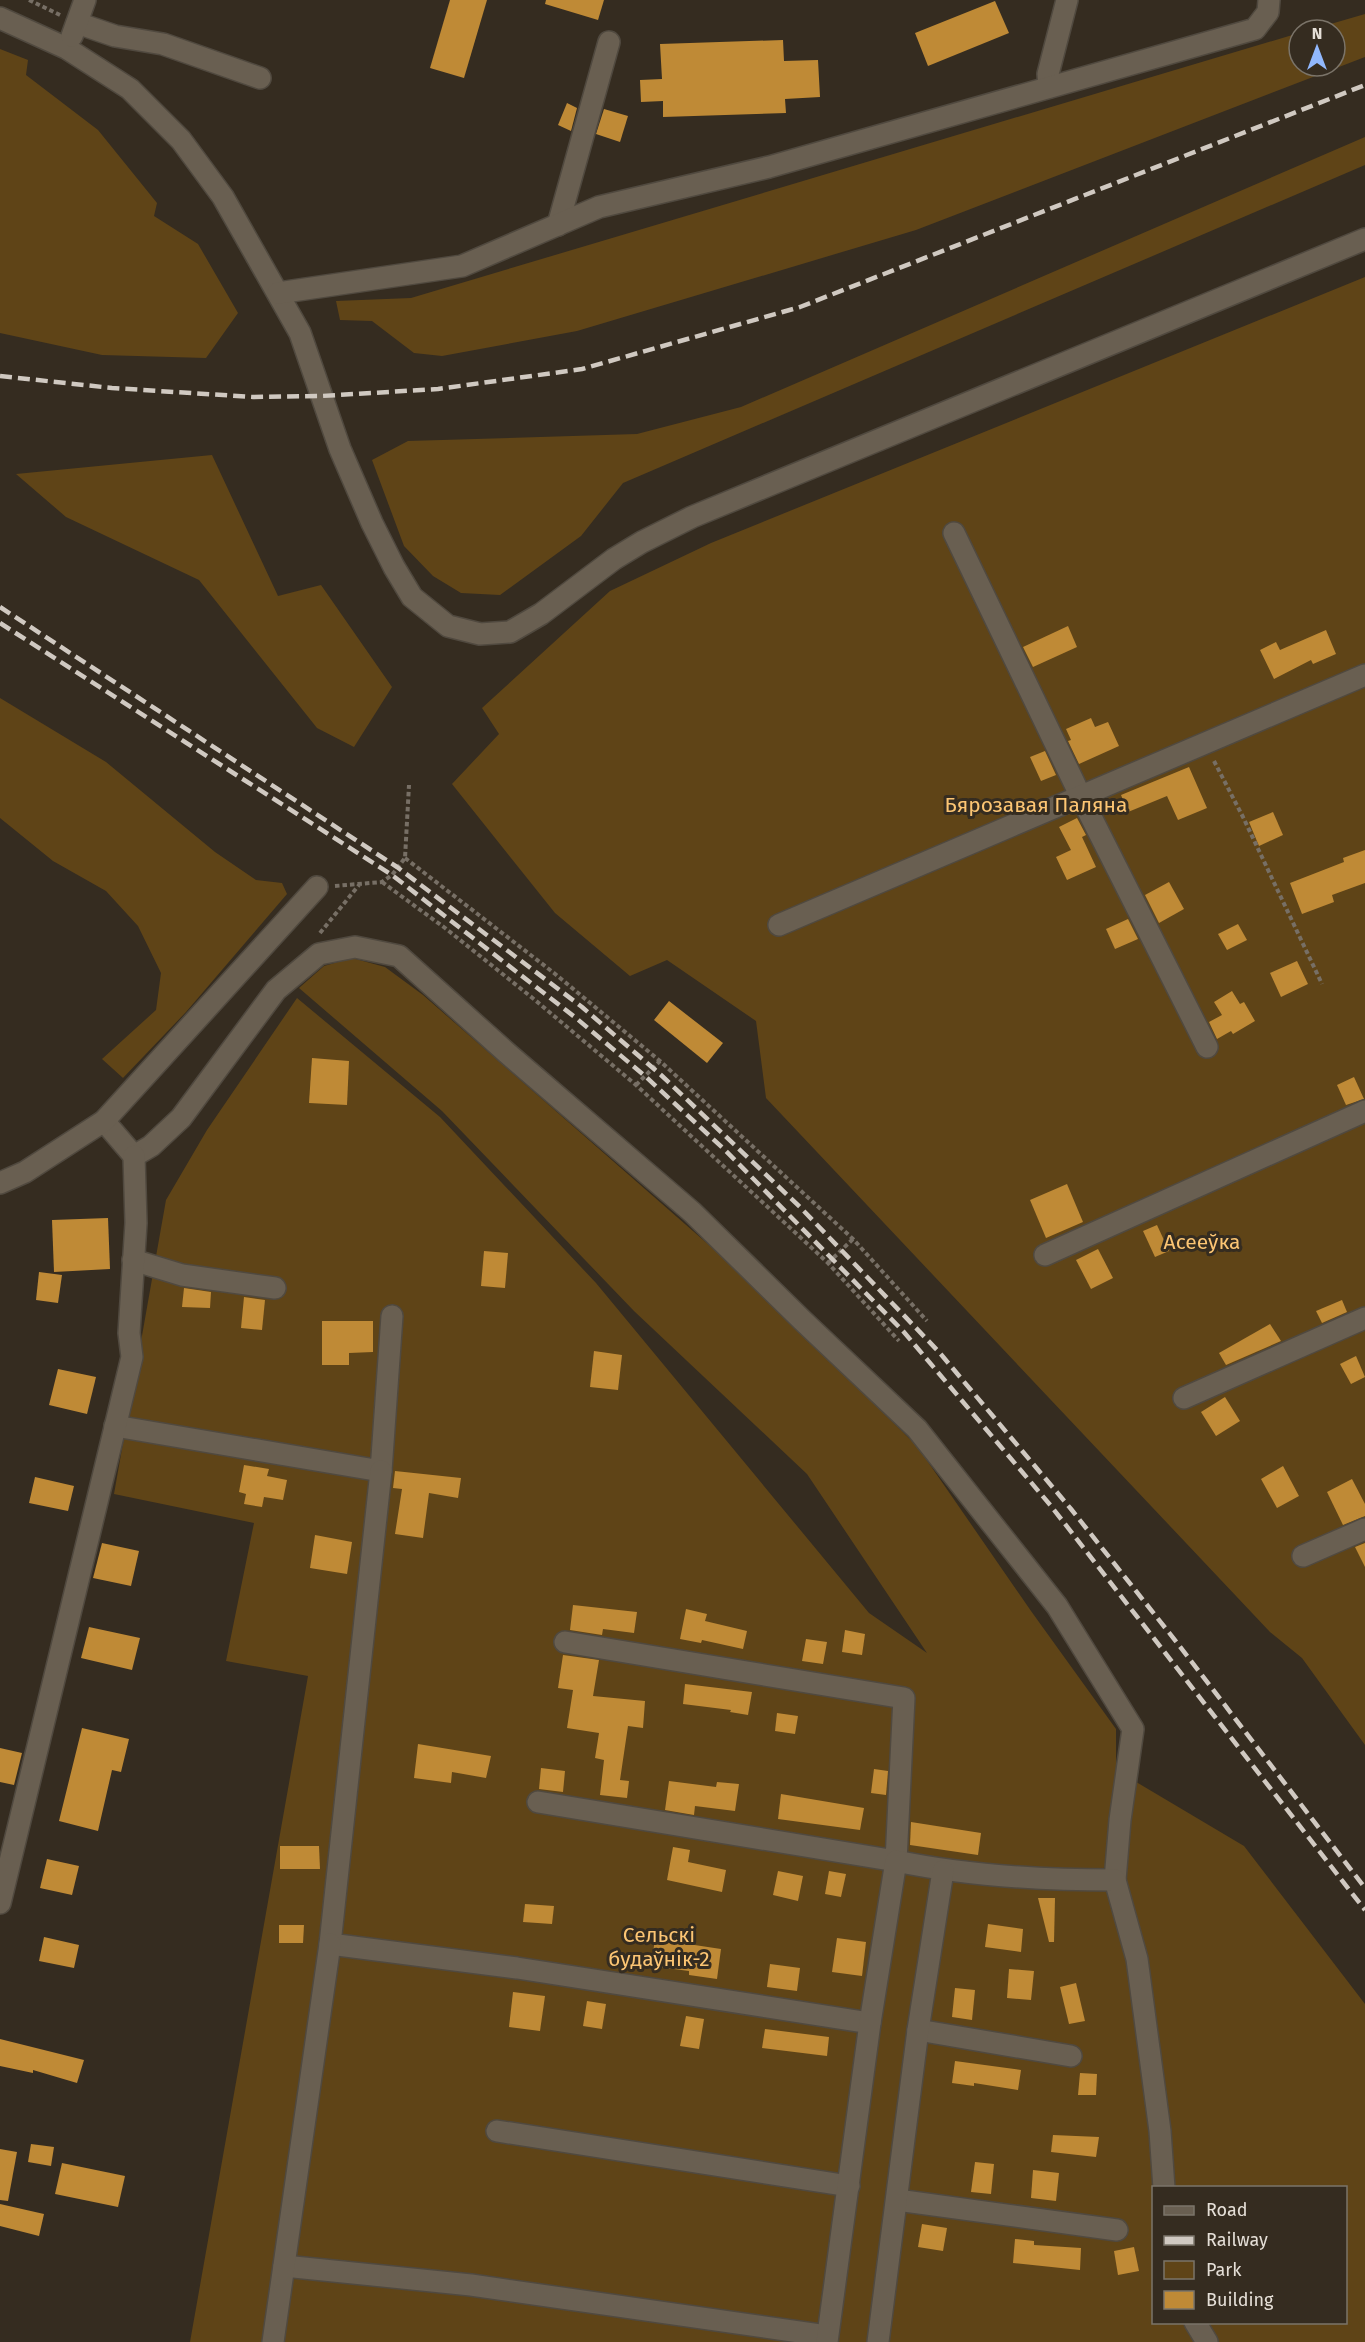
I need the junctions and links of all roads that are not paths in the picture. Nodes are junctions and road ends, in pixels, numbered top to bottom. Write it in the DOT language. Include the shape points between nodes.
graph roads {
  1 [pos="85,0"];
  2 [pos="1067,0"];
  3 [pos="1269,0"];
  4 [pos="0,18"];
  5 [pos="77,23"];
  6 [pos="609,42"];
  7 [pos="66,48"];
  8 [pos="260,78"];
  9 [pos="1049,87"];
  10 [pos="558,225"];
  11 [pos="1365,239"];
  12 [pos="278,293"];
  13 [pos="954,533"];
  14 [pos="1365,675"];
  15 [pos="1081,797"];
  16 [pos="317,887"];
  17 [pos="779,924"];
  18 [pos="1207,1047"];
  19 [pos="1365,1111"];
  20 [pos="104,1121"];
  21 [pos="134,1156"];
  22 [pos="0,1183"];
  23 [pos="1045,1255"];
  24 [pos="133,1260"];
  25 [pos="274,1288"];
  26 [pos="392,1316"];
  27 [pos="1365,1318"];
  28 [pos="1184,1398"];
  29 [pos="115,1426"];
  30 [pos="381,1471"];
  31 [pos="1365,1529"];
  32 [pos="1303,1556"];
  33 [pos="565,1642"];
  34 [pos="538,1802"];
  35 [pos="896,1861"];
  36 [pos="943,1871"];
  37 [pos="1115,1880"];
  38 [pos="0,1903"];
  39 [pos="330,1944"];
  40 [pos="870,2023"];
  41 [pos="918,2030"];
  42 [pos="1071,2056"];
  43 [pos="497,2131"];
  44 [pos="849,2186"];
  45 [pos="1164,2186"];
  46 [pos="897,2200"];
  47 [pos="1117,2230"];
  48 [pos="284,2266"];
  49 [pos="1196,2324"];
  50 [pos="827,2339"];
  51 [pos="273,2342"];
  52 [pos="878,2342"];
  53 [pos="1207,2342"];
  1 -- 5 [label="street"];
  2 -- 9 [label="street" via="1048,74"];
  3 -- 9 [label="street" via="1268,12 1255,28"];
  4 -- 7 [label="street"];
  5 -- 7 [label="street"];
  5 -- 8 [label="street" via="115,36 163,44"];
  6 -- 10 [label="street"];
  7 -- 12 [label="street" via="130,89 181,140 223,197"];
  9 -- 10 [label="street" via="769,167 599,207"];
  10 -- 12 [label="street" via="462,266"];
  11 -- 12 [label="street" via="692,517 614,559 527,623 510,632 480,634 448,626 432,614 412,597 394,567 339,449 300,333"];
  13 -- 15 [label="street"];
  14 -- 15 [label="street"];
  15 -- 17 [label="street"];
  15 -- 18 [label="street"];
  16 -- 20 [label="street"];
  19 -- 23 [label="street"];
  20 -- 21 [label="street"];
  20 -- 22 [label="street" via="25,1172"];
  21 -- 24 [label="street"];
  21 -- 37 [label="street" via="181,1118 276,990 319,954 355,947 399,956 693,1212 917,1429 1057,1606 1133,1730"];
  24 -- 25 [label="street" via="182,1275"];
  24 -- 29 [label="street" via="129,1333 132,1357"];
  26 -- 30 [label="street"];
  27 -- 28 [label="street"];
  29 -- 30 [label="street"];
  29 -- 38 [label="street"];
  30 -- 39 [label="street"];
  31 -- 32 [label="street"];
  33 -- 35 [label="street" via="904,1698"];
  34 -- 35 [label="street"];
  35 -- 36 [label="street"];
  35 -- 40 [label="street"];
  36 -- 37 [label="street" via="1053,1880"];
  36 -- 41 [label="street"];
  37 -- 45 [label="street" via="1137,1959"];
  39 -- 40 [label="street" via="517,1968"];
  39 -- 48 [label="street"];
  40 -- 44 [label="street"];
  41 -- 42 [label="street"];
  41 -- 46 [label="street"];
  43 -- 44 [label="street"];
  44 -- 50 [label="street"];
  46 -- 47 [label="street"];
  46 -- 52 [label="street"];
  48 -- 50 [label="street" via="471,2285"];
  48 -- 51 [label="street"];
  49 -- 53 [label="street"];
}
